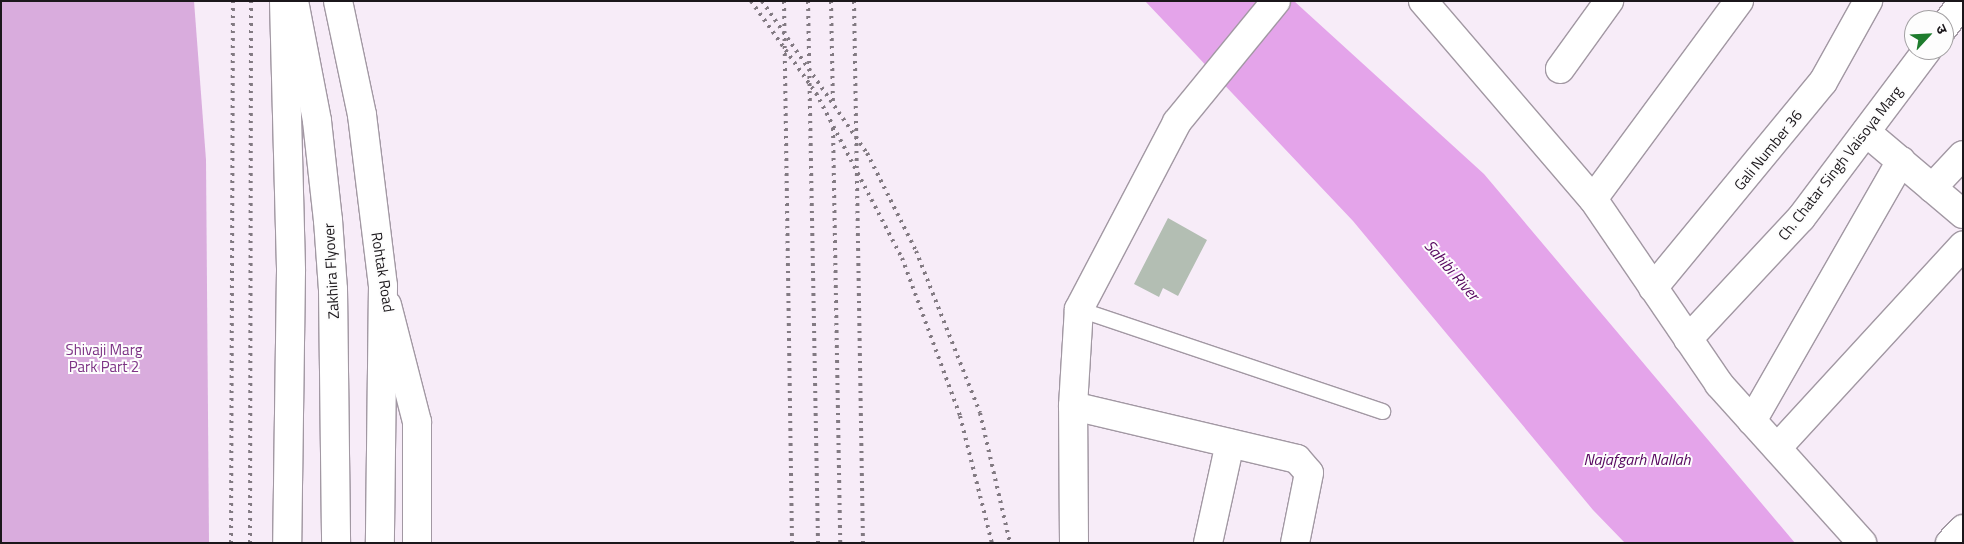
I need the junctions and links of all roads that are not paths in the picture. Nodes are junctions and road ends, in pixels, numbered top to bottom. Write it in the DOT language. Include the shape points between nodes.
graph roads {
  1 [pos="284,1"];
  2 [pos="294,1"];
  3 [pos="338,1"];
  4 [pos="1276,1"];
  5 [pos="1423,1"];
  6 [pos="1609,1"];
  7 [pos="1739,1"];
  8 [pos="1868,1"];
  9 [pos="1963,2"];
  10 [pos="1954,14"];
  11 [pos="1920,60"];
  12 [pos="1560,69"];
  13 [pos="1866,132"];
  14 [pos="1963,155"];
  15 [pos="1901,161"];
  16 [pos="1932,188"];
  17 [pos="1592,199"];
  18 [pos="1963,214"];
  19 [pos="1963,246"];
  20 [pos="383,286"];
  21 [pos="1653,288"];
  22 [pos="1079,309"];
  23 [pos="1688,339"];
  24 [pos="1073,406"];
  25 [pos="1382,412"];
  26 [pos="1752,421"];
  27 [pos="1230,443"];
  28 [pos="1777,448"];
  29 [pos="1963,529"];
  30 [pos="287,543"];
  31 [pos="336,543"];
  32 [pos="380,543"];
  33 [pos="416,543"];
  34 [pos="1074,543"];
  35 [pos="1208,543"];
  36 [pos="1295,543"];
  37 [pos="1862,543"];
  38 [pos="1950,543"];
  1 -- 30 [label="street" via="291,271"];
  2 -- 31 [label="street, Zakhira Flyover" via="317,121 328,220 333,289"];
  3 -- 20 [label="street, Rohtak Road" via="362,115"];
  4 -- 22 [label="street" via="1177,122"];
  5 -- 17 [label="street"];
  6 -- 12 [label="street"];
  7 -- 17 [label="street"];
  8 -- 21 [label="street, Gali Number 36" via="1823,82"];
  9 -- 10 [label="street"];
  11 -- 13 [label="street, Ch. Chatar Singh Vaisoya Marg"];
  13 -- 15 [label="street"];
  13 -- 23 [label="street, Ch. Chatar Singh Vaisoya Marg" via="1801,218"];
  14 -- 16 [label="street"];
  15 -- 16 [label="street"];
  15 -- 26 [label="street"];
  16 -- 18 [label="street"];
  17 -- 21 [label="street"];
  19 -- 28 [label="street"];
  20 -- 32 [label="street"];
  20 -- 33 [label="street, Rohtak Road" via="416,422"];
  21 -- 23 [label="street"];
  22 -- 24 [label="street"];
  22 -- 25 [label="lane"];
  23 -- 26 [label="street" via="1719,384"];
  24 -- 27 [label="street"];
  24 -- 34 [label="street"];
  26 -- 28 [label="street"];
  27 -- 35 [label="street"];
  27 -- 36 [label="street" via="1297,459 1309,474"];
  28 -- 37 [label="street"];
  29 -- 38 [label="street"];
}
